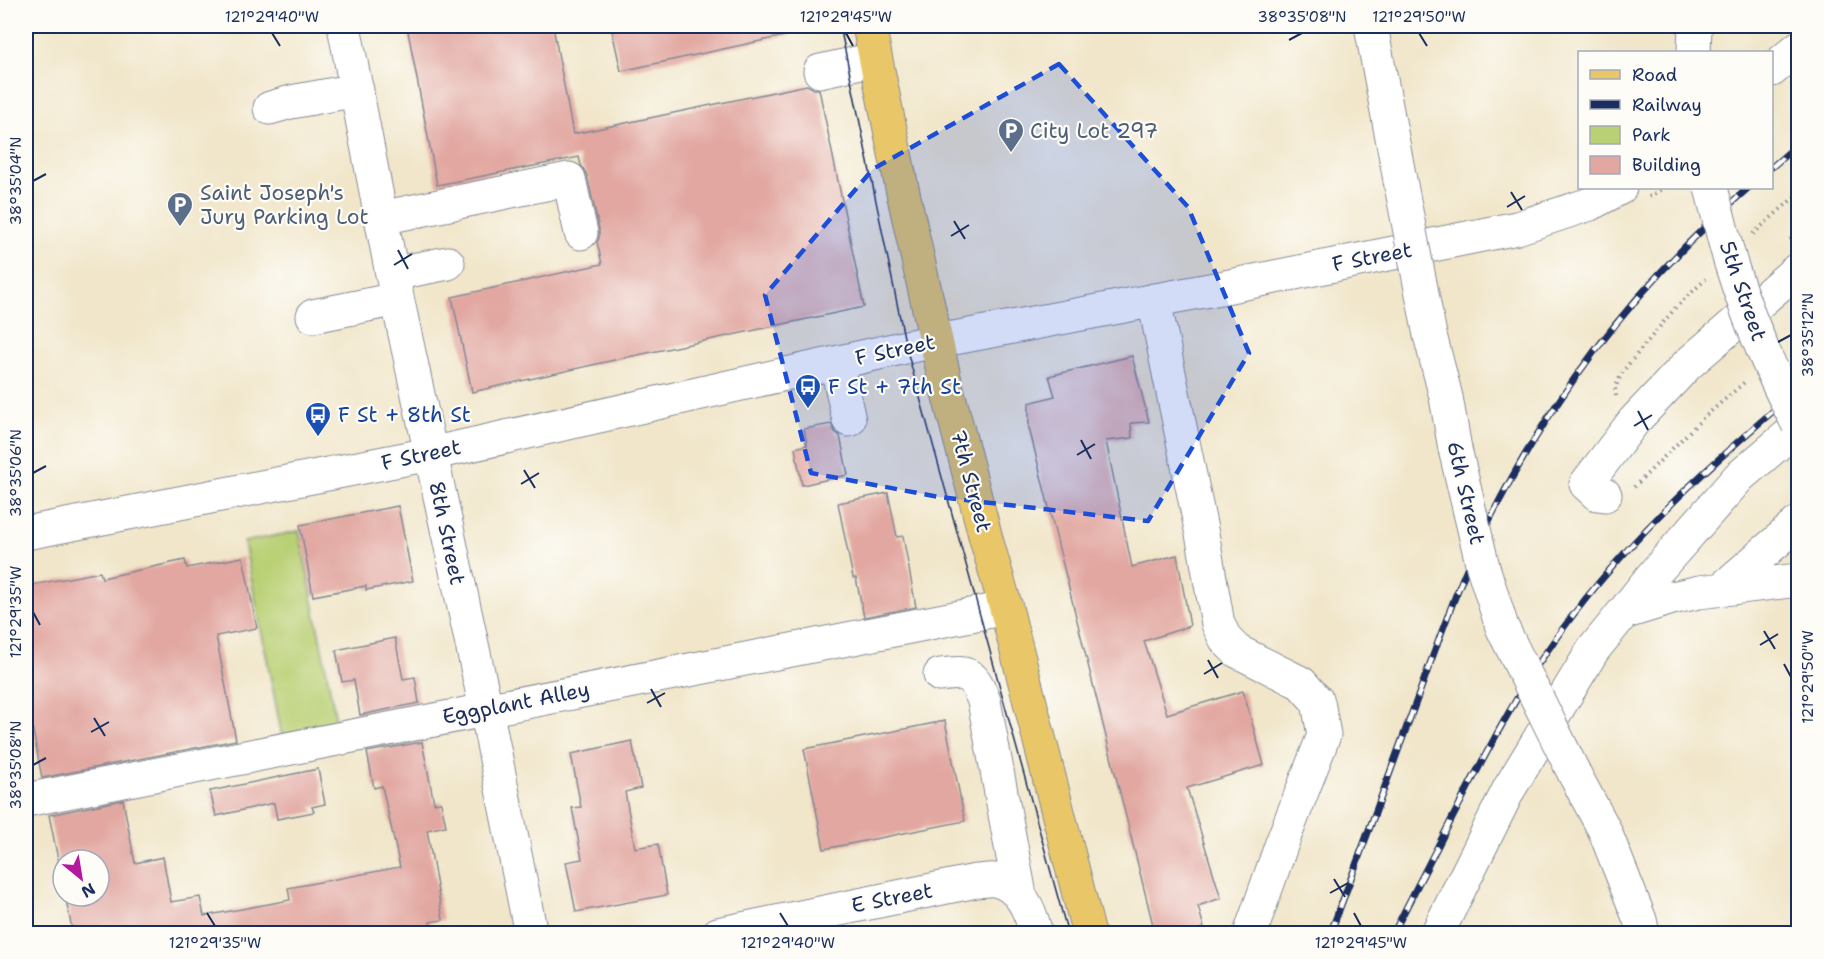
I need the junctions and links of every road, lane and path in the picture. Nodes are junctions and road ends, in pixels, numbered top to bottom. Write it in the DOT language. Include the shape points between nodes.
graph roads {
  1 [pos="344,26"];
  2 [pos="869,26"];
  3 [pos="1371,26"];
  4 [pos="1695,26"];
  5 [pos="1798,48"];
  6 [pos="1694,51"];
  7 [pos="875,59"];
  8 [pos="1773,69"];
  9 [pos="820,70"];
  10 [pos="357,90"];
  11 [pos="270,108"];
  12 [pos="1618,189"];
  13 [pos="1711,189"];
  14 [pos="1798,194"];
  15 [pos="381,219"];
  16 [pos="581,233"];
  17 [pos="1798,233"];
  18 [pos="1746,241"];
  19 [pos="1792,256"];
  20 [pos="448,262"];
  21 [pos="1712,273"];
  22 [pos="395,286"];
  23 [pos="1154,300"];
  24 [pos="314,315"];
  25 [pos="936,341"];
  26 [pos="836,363"];
  27 [pos="1750,377"];
  28 [pos="1634,402"];
  29 [pos="849,420"];
  30 [pos="1798,425"];
  31 [pos="430,454"];
  32 [pos="1605,495"];
  33 [pos="1798,522"];
  34 [pos="26,533"];
  35 [pos="1798,580"];
  36 [pos="1722,589"];
  37 [pos="1006,608"];
  38 [pos="1623,613"];
  39 [pos="940,675"];
  40 [pos="486,709"];
  41 [pos="26,800"];
  42 [pos="1008,887"];
  43 [pos="531,933"];
  44 [pos="718,933"];
  45 [pos="1036,933"];
  46 [pos="1089,933"];
  47 [pos="1251,933"];
  48 [pos="1437,933"];
  49 [pos="1642,933"];
  1 -- 10 [label="street, 8th Street"];
  2 -- 7 [label="main road, 7th Street"];
  3 -- 49 [label="street, 6th Street, bridge" via="1430,335 1483,567 1502,627 1604,829"];
  4 -- 6 [label="street"];
  5 -- 8 [label="street"];
  7 -- 9 [label="street"];
  7 -- 25 [label="main road, 7th Street"];
  10 -- 11 [label="street"];
  10 -- 15 [label="street, 8th Street"];
  12 -- 23 [label="street, F Street" via="1590,204 1517,228"];
  13 -- 30 [label="street, 5th Street, bridge" via="1732,267 1755,331"];
  14 -- 18 [label="path"];
  15 -- 16 [label="street" via="568,179"];
  15 -- 22 [label="street, 8th Street"];
  17 -- 19 [label="path"];
  19 -- 28 [label="street" via="1688,364"];
  20 -- 22 [label="street"];
  21 -- 28 [label="path" via="1677,306 1623,371 1615,396 1619,402"];
  22 -- 24 [label="street"];
  22 -- 31 [label="street, 8th Street"];
  23 -- 25 [label="street, F Street"];
  23 -- 47 [label="street" via="1218,624 1237,651 1301,683 1318,702 1324,735"];
  25 -- 26 [label="street, F Street"];
  25 -- 37 [label="main road, 7th Street"];
  26 -- 29 [label="street"];
  26 -- 31 [label="street, F Street"];
  27 -- 32 [label="path" via="1622,499 1607,505 1600,502"];
  28 -- 32 [label="street" via="1586,483"];
  30 -- 38 [label="street" via="1739,477"];
  31 -- 34 [label="street, F Street"];
  31 -- 40 [label="street, 8th Street"];
  33 -- 36 [label="street"];
  35 -- 36 [label="street"];
  36 -- 38 [label="street" via="1672,598"];
  37 -- 40 [label="street, Eggplant Alley"];
  37 -- 46 [label="main road, 7th Street"];
  38 -- 48 [label="street" via="1593,650 1509,789"];
  39 -- 42 [label="street" via="965,673 973,678 984,701"];
  40 -- 41 [label="street, Eggplant Alley"];
  40 -- 43 [label="street, 8th Street"];
  42 -- 44 [label="street, E Street" via="976,881"];
  42 -- 45 [label="street" via="1032,919"];
}
